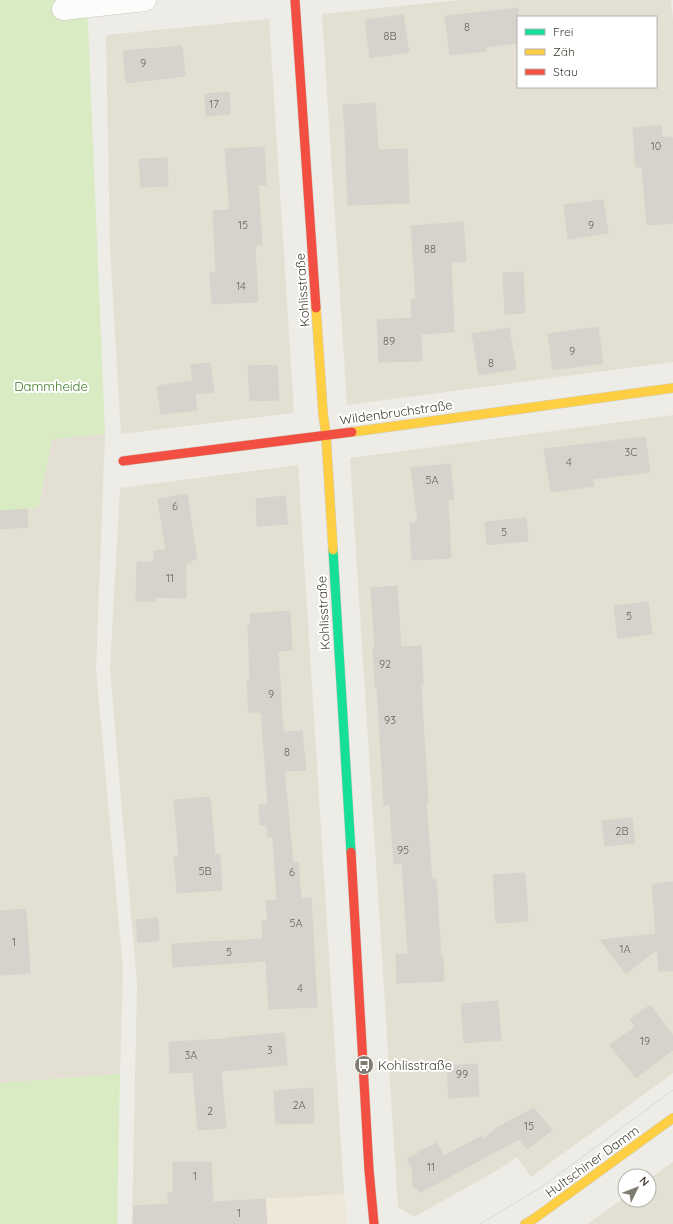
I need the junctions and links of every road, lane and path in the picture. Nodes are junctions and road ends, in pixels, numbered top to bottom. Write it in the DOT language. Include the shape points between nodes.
graph roads {
  1 [pos="145,0"];
  2 [pos="295,0"];
  3 [pos="63,9"];
  4 [pos="673,388"];
  5 [pos="326,435"];
  6 [pos="123,461"];
  7 [pos="673,1118"];
  8 [pos="374,1224"];
  9 [pos="525,1224"];
  1 -- 3 [label="street"];
  2 -- 5 [label="street, Kohlisstraße"];
  4 -- 5 [label="street, Wildenbruchstraße"];
  5 -- 6 [label="street, Wildenbruchstraße"];
  5 -- 8 [label="street, Kohlisstraße"];
  7 -- 9 [label="street, Hultschiner Damm"];
}
